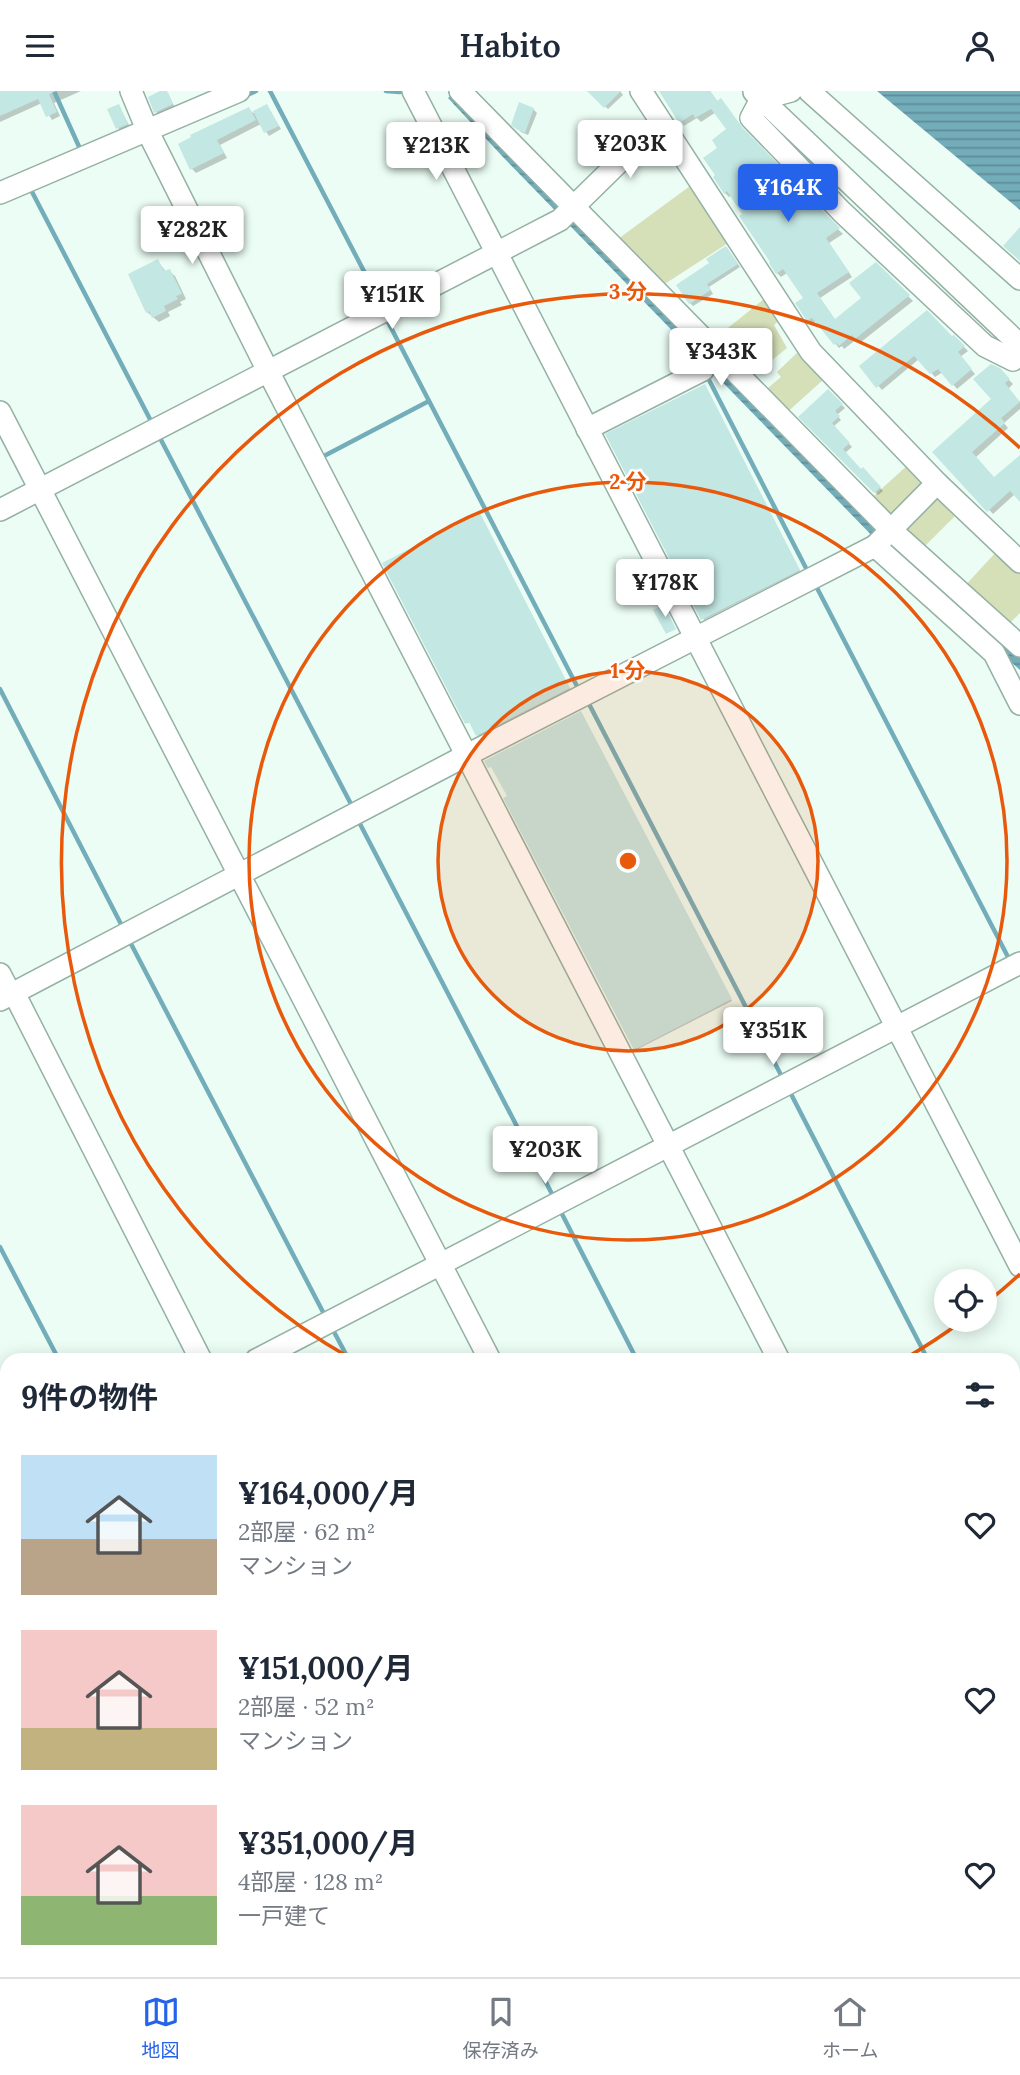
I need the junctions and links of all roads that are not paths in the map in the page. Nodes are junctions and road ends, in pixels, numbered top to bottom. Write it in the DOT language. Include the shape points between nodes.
graph roads {
  1 [pos="131,91"];
  2 [pos="239,91"];
  3 [pos="413,91"];
  4 [pos="460,91"];
  5 [pos="641,91"];
  6 [pos="791,91"];
  7 [pos="809,91"];
  8 [pos="756,95"];
  9 [pos="660,122"];
  10 [pos="149,134"];
  11 [pos="0,193"];
  12 [pos="568,212"];
  13 [pos="496,253"];
  14 [pos="1020,279"];
  15 [pos="1018,358"];
  16 [pos="703,370"];
  17 [pos="268,371"];
  18 [pos="0,412"];
  19 [pos="587,429"];
  20 [pos="937,483"];
  21 [pos="40,489"];
  22 [pos="0,510"];
  23 [pos="885,536"];
  24 [pos="1020,562"];
  25 [pos="696,639"];
  26 [pos="1020,646"];
  27 [pos="1020,704"];
  28 [pos="467,755"];
  29 [pos="239,875"];
  30 [pos="1020,963"];
  31 [pos="0,974"];
  32 [pos="8,996"];
  33 [pos="897,1027"];
  34 [pos="668,1145"];
  35 [pos="441,1264"];
  36 [pos="1020,1266"];
  37 [pos="197,1353"];
  38 [pos="269,1353"];
  39 [pos="487,1353"];
  40 [pos="775,1353"];
  1 -- 10 [label="street"];
  2 -- 10 [label="street"];
  3 -- 13 [label="street"];
  4 -- 12 [label="street"];
  5 -- 9 [label="street"];
  6 -- 8 [label="street"];
  7 -- 14 [label="street"];
  8 -- 15 [label="street"];
  9 -- 12 [label="street"];
  9 -- 20 [label="street" via="811,352"];
  10 -- 11 [label="street"];
  10 -- 17 [label="street"];
  12 -- 13 [label="street"];
  12 -- 23 [label="street"];
  13 -- 17 [label="street"];
  13 -- 19 [label="street"];
  16 -- 19 [label="street"];
  17 -- 21 [label="street"];
  17 -- 28 [label="street"];
  18 -- 21 [label="street"];
  19 -- 25 [label="street"];
  20 -- 23 [label="street"];
  20 -- 24 [label="street"];
  21 -- 22 [label="street"];
  21 -- 29 [label="street"];
  23 -- 25 [label="street"];
  23 -- 26 [label="street"];
  23 -- 27 [label="street" via="994,653"];
  25 -- 28 [label="street"];
  25 -- 33 [label="street"];
  28 -- 29 [label="street"];
  28 -- 34 [label="street"];
  29 -- 32 [label="street"];
  29 -- 35 [label="street"];
  30 -- 33 [label="street"];
  31 -- 32 [label="street"];
  32 -- 37 [label="street"];
  33 -- 34 [label="street"];
  33 -- 36 [label="street"];
  34 -- 35 [label="street"];
  34 -- 40 [label="street"];
  35 -- 38 [label="street"];
  35 -- 39 [label="street"];
}
